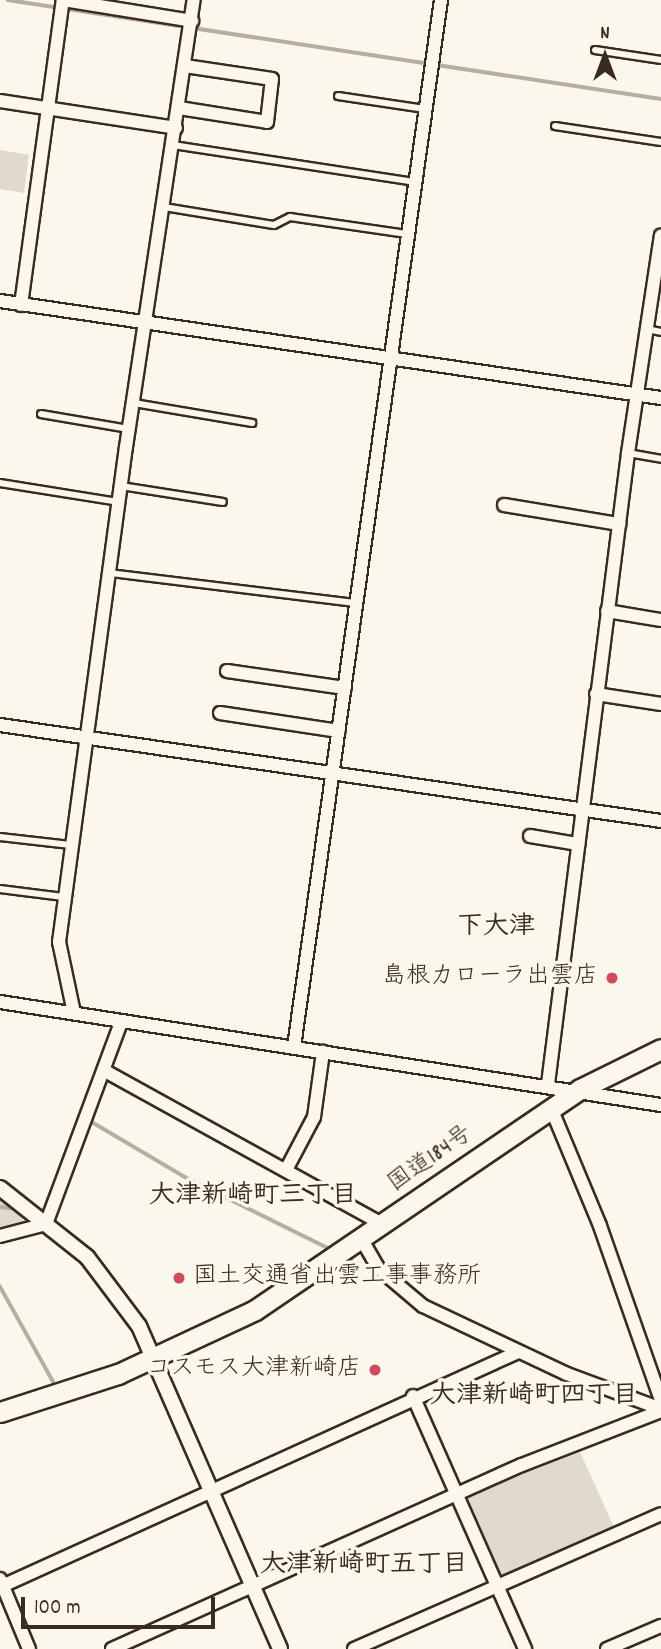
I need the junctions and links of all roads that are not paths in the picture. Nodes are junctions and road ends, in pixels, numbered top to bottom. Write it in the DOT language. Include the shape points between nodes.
graph roads {
  1 [pos="63,0"];
  2 [pos="194,0"];
  3 [pos="441,0"];
  4 [pos="192,21"];
  5 [pos="595,50"];
  6 [pos="661,60"];
  7 [pos="185,66"];
  8 [pos="338,96"];
  9 [pos="0,101"];
  10 [pos="179,108"];
  11 [pos="425,109"];
  12 [pos="48,111"];
  13 [pos="555,126"];
  14 [pos="176,128"];
  15 [pos="661,142"];
  16 [pos="173,145"];
  17 [pos="414,182"];
  18 [pos="164,207"];
  19 [pos="407,234"];
  20 [pos="661,235"];
  21 [pos="0,302"];
  22 [pos="21,305"];
  23 [pos="148,321"];
  24 [pos="647,330"];
  25 [pos="661,332"];
  26 [pos="388,360"];
  27 [pos="636,395"];
  28 [pos="661,398"];
  29 [pos="134,403"];
  30 [pos="41,414"];
  31 [pos="252,423"];
  32 [pos="129,429"];
  33 [pos="628,453"];
  34 [pos="661,459"];
  35 [pos="0,483"];
  36 [pos="121,485"];
  37 [pos="119,502"];
  38 [pos="223,502"];
  39 [pos="504,505"];
  40 [pos="619,524"];
  41 [pos="110,573"];
  42 [pos="356,603"];
  43 [pos="607,611"];
  44 [pos="661,620"];
  45 [pos="227,671"];
  46 [pos="345,688"];
  47 [pos="596,694"];
  48 [pos="661,704"];
  49 [pos="220,713"];
  50 [pos="0,725"];
  51 [pos="339,730"];
  52 [pos="89,738"];
  53 [pos="333,774"];
  54 [pos="583,810"];
  55 [pos="661,821"];
  56 [pos="0,836"];
  57 [pos="530,836"];
  58 [pos="578,844"];
  59 [pos="72,845"];
  60 [pos="0,889"];
  61 [pos="65,897"];
  62 [pos="0,1002"];
  63 [pos="74,1013"];
  64 [pos="121,1022"];
  65 [pos="294,1047"];
  66 [pos="661,1049"];
  67 [pos="323,1052"];
  68 [pos="105,1071"];
  69 [pos="548,1084"];
  70 [pos="580,1089"];
  71 [pos="661,1105"];
  72 [pos="551,1108"];
  73 [pos="286,1170"];
  74 [pos="0,1188"];
  75 [pos="46,1224"];
  76 [pos="382,1224"];
  77 [pos="0,1236"];
  78 [pos="362,1240"];
  79 [pos="518,1352"];
  80 [pos="152,1360"];
  81 [pos="413,1396"];
  82 [pos="661,1400"];
  83 [pos="661,1410"];
  84 [pos="0,1412"];
  85 [pos="213,1490"];
  86 [pos="458,1494"];
  87 [pos="661,1514"];
  88 [pos="1,1584"];
  89 [pos="254,1586"];
  90 [pos="498,1587"];
  91 [pos="661,1626"];
  92 [pos="29,1649"];
  93 [pos="112,1649"];
  94 [pos="280,1649"];
  95 [pos="354,1649"];
  96 [pos="525,1649"];
  97 [pos="607,1649"];
  1 -- 4 [label="street"];
  1 -- 12 [label="street"];
  2 -- 4 [label="street"];
  3 -- 11 [label="street"];
  4 -- 7 [label="street"];
  5 -- 6 [label="lane"];
  7 -- 10 [label="street"];
  7 -- 10 [label="street" via="272,79 267,122"];
  8 -- 11 [label="lane"];
  9 -- 12 [label="street"];
  10 -- 14 [label="street"];
  11 -- 17 [label="street"];
  12 -- 14 [label="street"];
  12 -- 22 [label="street"];
  13 -- 15 [label="lane"];
  14 -- 16 [label="street"];
  16 -- 17 [label="lane"];
  16 -- 18 [label="street"];
  17 -- 19 [label="street"];
  18 -- 19 [label="lane" via="274,225 290,217"];
  18 -- 23 [label="street"];
  19 -- 26 [label="street"];
  20 -- 24 [label="street"];
  21 -- 22 [label="street"];
  22 -- 23 [label="street"];
  23 -- 26 [label="street"];
  23 -- 29 [label="street"];
  24 -- 25 [label="lane"];
  24 -- 27 [label="street"];
  26 -- 27 [label="street"];
  26 -- 42 [label="street"];
  27 -- 28 [label="street"];
  27 -- 33 [label="street"];
  29 -- 31 [label="lane"];
  29 -- 32 [label="street"];
  30 -- 32 [label="lane"];
  32 -- 36 [label="street"];
  33 -- 34 [label="lane"];
  33 -- 40 [label="street"];
  35 -- 37 [label="lane"];
  36 -- 37 [label="street"];
  36 -- 38 [label="lane"];
  37 -- 41 [label="street"];
  39 -- 40 [label="street"];
  40 -- 43 [label="street"];
  41 -- 42 [label="lane"];
  41 -- 52 [label="street"];
  42 -- 46 [label="street"];
  43 -- 44 [label="street"];
  43 -- 47 [label="street"];
  45 -- 46 [label="street"];
  46 -- 51 [label="street"];
  47 -- 48 [label="street"];
  47 -- 54 [label="street"];
  49 -- 51 [label="street"];
  50 -- 52 [label="street"];
  51 -- 53 [label="street"];
  52 -- 53 [label="street"];
  52 -- 59 [label="street"];
  53 -- 54 [label="street"];
  53 -- 65 [label="street"];
  54 -- 55 [label="street"];
  54 -- 58 [label="street"];
  56 -- 59 [label="lane"];
  57 -- 58 [label="street"];
  58 -- 69 [label="street"];
  59 -- 61 [label="street"];
  60 -- 61 [label="lane"];
  61 -- 63 [label="street" via="59,942"];
  62 -- 63 [label="street"];
  63 -- 64 [label="street"];
  64 -- 65 [label="street"];
  64 -- 68 [label="street"];
  65 -- 67 [label="street"];
  66 -- 70 [label="highway, 国道184号"];
  67 -- 69 [label="street"];
  67 -- 73 [label="street" via="314,1117"];
  68 -- 73 [label="street"];
  68 -- 75 [label="street"];
  69 -- 70 [label="street"];
  70 -- 71 [label="street"];
  70 -- 72 [label="highway, 国道184号"];
  72 -- 76 [label="highway, 国道184号"];
  72 -- 82 [label="street" via="600,1226"];
  73 -- 76 [label="street"];
  74 -- 75 [label="street"];
  75 -- 77 [label="street"];
  75 -- 80 [label="street" via="106,1278 139,1326"];
  76 -- 78 [label="highway, 国道184号"];
  78 -- 79 [label="street" via="378,1268 423,1306"];
  78 -- 80 [label="highway, 国道184号" via="255,1310"];
  79 -- 81 [label="street"];
  79 -- 83 [label="street"];
  80 -- 84 [label="highway, 国道184号"];
  80 -- 85 [label="street"];
  81 -- 85 [label="street"];
  81 -- 86 [label="street"];
  83 -- 86 [label="street"];
  85 -- 88 [label="street"];
  85 -- 89 [label="street"];
  86 -- 89 [label="street"];
  86 -- 90 [label="street"];
  87 -- 90 [label="street"];
  88 -- 92 [label="street"];
  89 -- 93 [label="street"];
  89 -- 94 [label="street"];
  90 -- 95 [label="street"];
  90 -- 96 [label="street"];
  91 -- 97 [label="street"];
}
